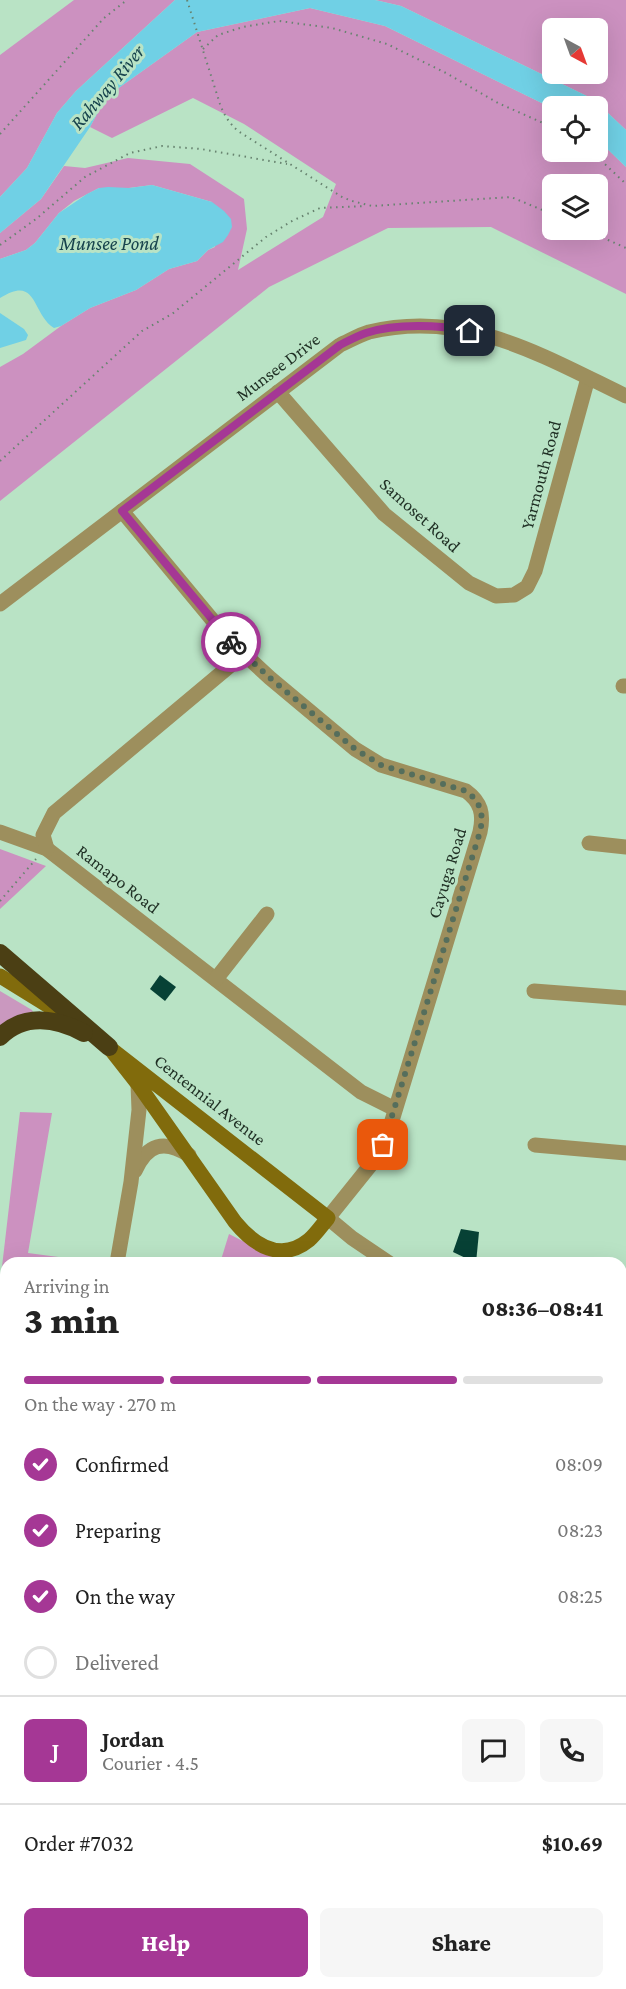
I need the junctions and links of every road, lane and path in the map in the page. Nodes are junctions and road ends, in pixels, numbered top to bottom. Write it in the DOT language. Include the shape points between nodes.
graph roads {
  1 [pos="128,0"];
  2 [pos="187,0"];
  3 [pos="203,49"];
  4 [pos="542,123"];
  5 [pos="0,134"];
  6 [pos="603,162"];
  7 [pos="290,164"];
  8 [pos="626,184"];
  9 [pos="372,206"];
  10 [pos="542,210"];
  11 [pos="608,240"];
  12 [pos="0,245"];
  13 [pos="626,248"];
  14 [pos="588,378"];
  15 [pos="278,392"];
  16 [pos="626,396"];
  17 [pos="0,461"];
  18 [pos="122,511"];
  19 [pos="530,581"];
  20 [pos="0,604"];
  21 [pos="244,654"];
  22 [pos="0,832"];
  23 [pos="589,843"];
  24 [pos="626,847"];
  25 [pos="47,849"];
  26 [pos="0,901"];
  27 [pos="267,914"];
  28 [pos="0,953"];
  29 [pos="0,976"];
  30 [pos="216,979"];
  31 [pos="534,991"];
  32 [pos="626,998"];
  33 [pos="0,1037"];
  34 [pos="109,1047"];
  35 [pos="138,1084"];
  36 [pos="395,1108"];
  37 [pos="535,1144"];
  38 [pos="626,1153"];
  39 [pos="189,1155"];
  40 [pos="131,1182"];
  41 [pos="328,1218"];
  42 [pos="118,1257"];
  43 [pos="380,1257"];
  1 -- 5 [label="path" via="104,18"];
  2 -- 3 [label="path"];
  3 -- 4 [label="path" via="218,35 279,21 332,28 387,44"];
  3 -- 7 [label="path" via="225,117 238,131"];
  6 -- 8 [label="path"];
  7 -- 9 [label="path" via="342,197"];
  7 -- 12 [label="path" via="162,146 130,153 85,177"];
  9 -- 10 [label="path" via="512,197"];
  9 -- 17 [label="path" via="320,208 266,237 172,314 142,331"];
  11 -- 13 [label="path"];
  14 -- 15 [label="street, Munsee Drive" via="493,336 448,326 405,327 368,333 340,345"];
  14 -- 16 [label="street, Munsee Drive"];
  14 -- 19 [label="street, Yarmouth Road"];
  15 -- 18 [label="street, Munsee Drive"];
  15 -- 19 [label="street, Samoset Road" via="384,514 469,583 496,596 514,595"];
  18 -- 20 [label="street, Munsee Drive"];
  18 -- 21 [label="street, Cayuga Road"];
  21 -- 25 [label="street, Ramapo Road" via="54,813 44,835"];
  21 -- 36 [label="street, Cayuga Road" via="355,749 381,765 466,791 481,808 480,832"];
  22 -- 25 [label="street"];
  23 -- 24 [label="street"];
  25 -- 26 [label="path"];
  25 -- 30 [label="street, Ramapo Road"];
  27 -- 30 [label="street"];
  28 -- 34 [label="highway"];
  29 -- 34 [label="main road, Centennial Avenue"];
  30 -- 36 [label="street, Ramapo Road" via="361,1092"];
  31 -- 32 [label="street"];
  33 -- 34 [label="highway" via="24,1022 42,1019 76,1029"];
  34 -- 35 [label="main road"];
  34 -- 41 [label="main road, Centennial Avenue"];
  35 -- 39 [label="main road"];
  35 -- 40 [label="street"];
  36 -- 41 [label="street, Cayuga Road" via="379,1154"];
  37 -- 38 [label="street"];
  39 -- 40 [label="street" via="168,1146 154,1148 143,1157"];
  39 -- 41 [label="main road" via="235,1222 261,1246 280,1250 295,1247 309,1240"];
  40 -- 42 [label="street"];
  41 -- 43 [label="street, Centennial Avenue"];
}
